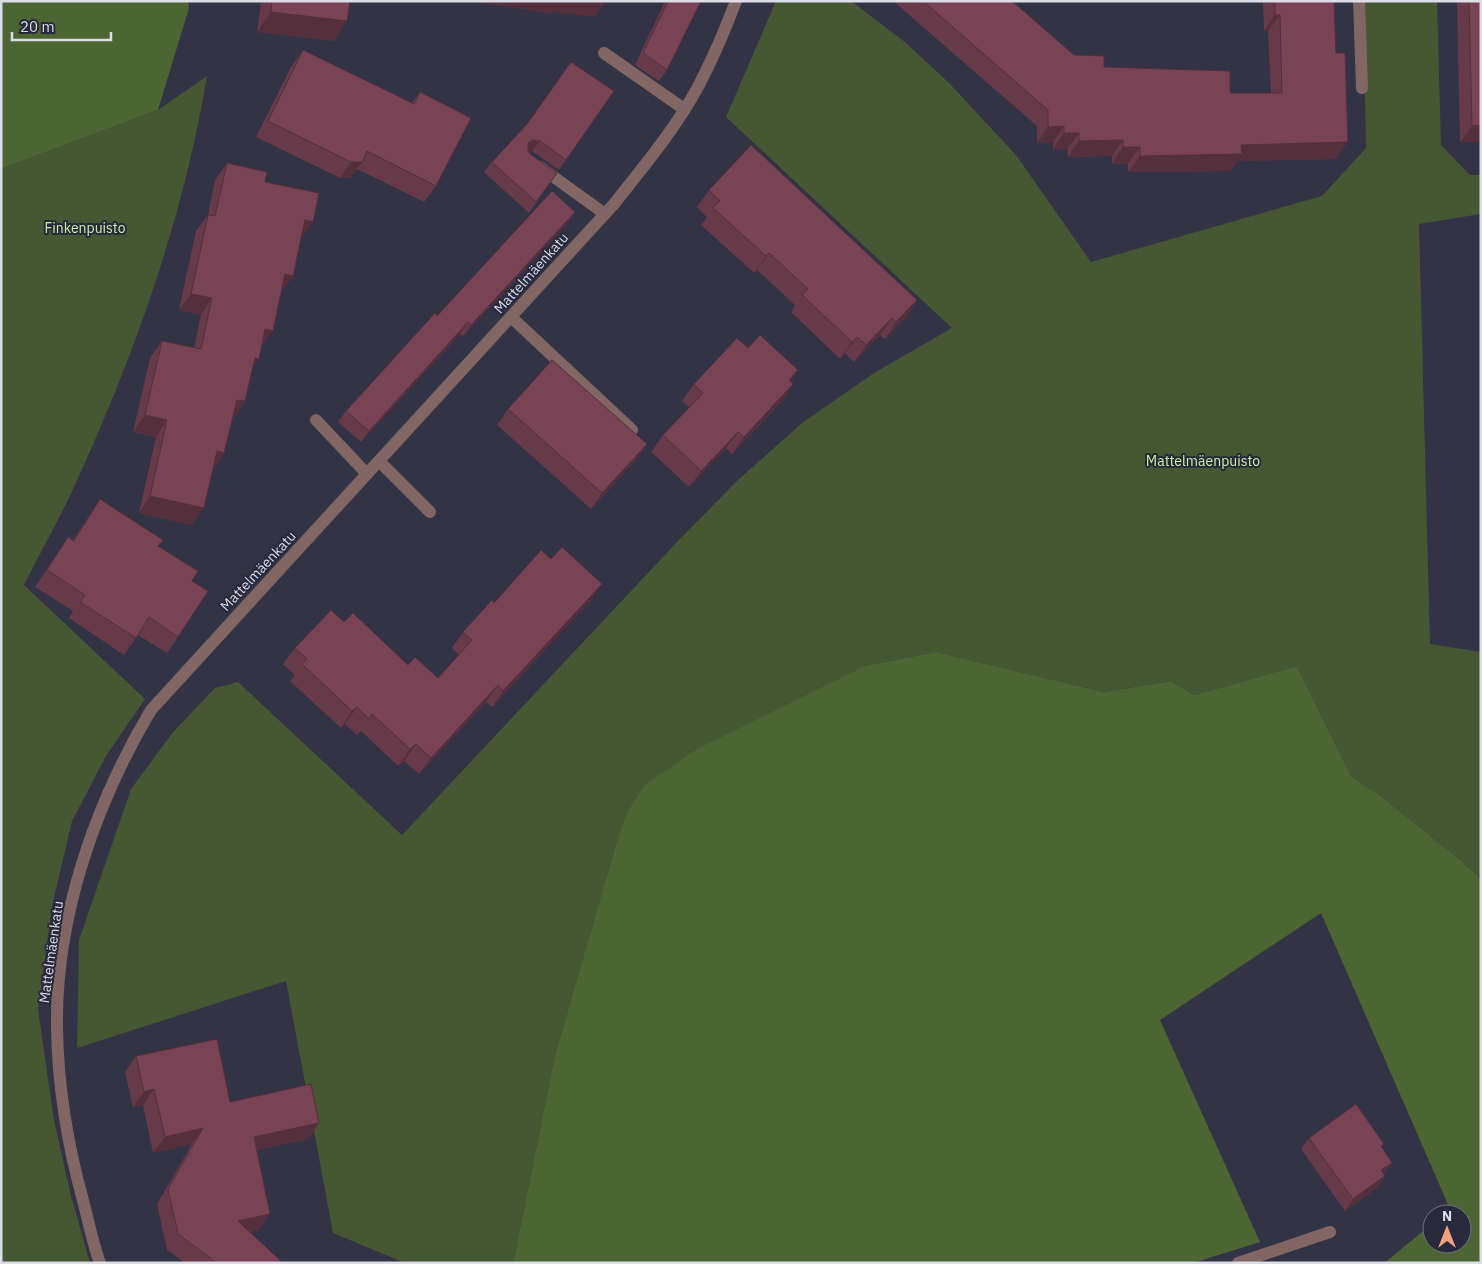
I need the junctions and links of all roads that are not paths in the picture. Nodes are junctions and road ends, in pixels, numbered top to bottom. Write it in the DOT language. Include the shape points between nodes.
graph roads {
  1 [pos="736,1"];
  2 [pos="1359,1"];
  3 [pos="604,53"];
  4 [pos="1362,88"];
  5 [pos="684,109"];
  6 [pos="528,158"];
  7 [pos="605,214"];
  8 [pos="511,317"];
  9 [pos="316,420"];
  10 [pos="632,430"];
  11 [pos="379,461"];
  12 [pos="367,474"];
  13 [pos="430,512"];
  14 [pos="1330,1232"];
  15 [pos="100,1263"];
  16 [pos="1238,1263"];
  1 -- 5 [label="street, Mattelmäenkatu" via="718,46"];
  2 -- 4 [label="street"];
  3 -- 5 [label="street"];
  5 -- 7 [label="street, Mattelmäenkatu" via="647,163"];
  6 -- 7 [label="street"];
  7 -- 8 [label="street, Mattelmäenkatu"];
  8 -- 10 [label="street"];
  8 -- 11 [label="street, Mattelmäenkatu"];
  9 -- 12 [label="street"];
  11 -- 12 [label="street, Mattelmäenkatu"];
  11 -- 13 [label="street"];
  12 -- 15 [label="street, Mattelmäenkatu" via="151,710 129,747 89,846 66,934 57,1029 64,1119"];
  14 -- 16 [label="street"];
}
